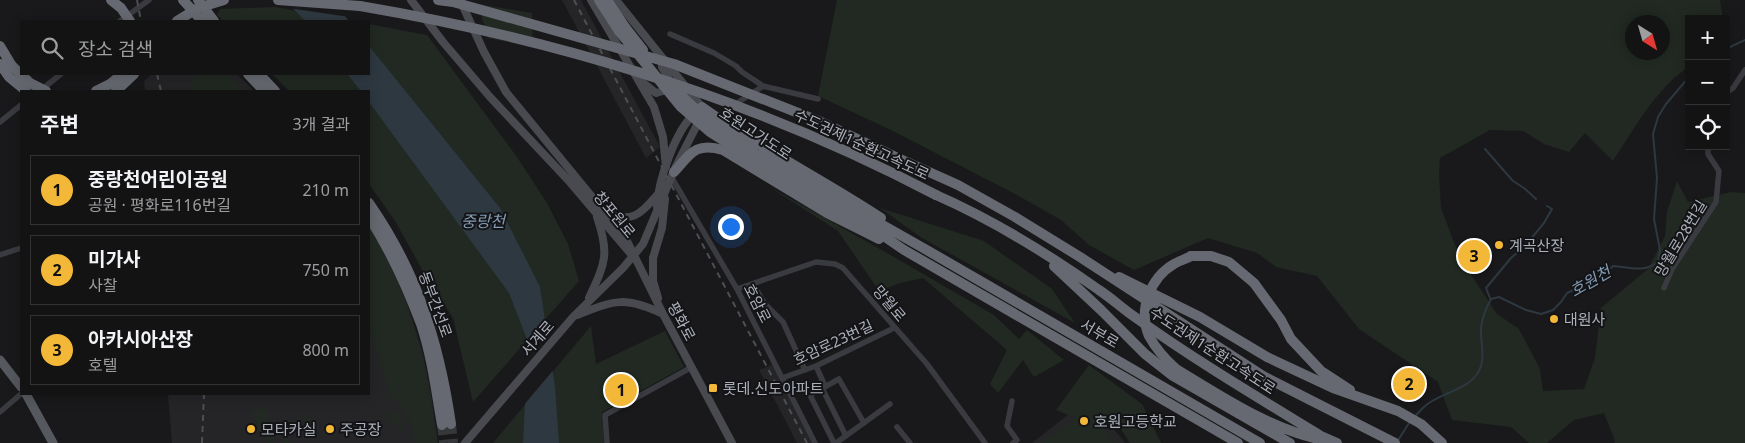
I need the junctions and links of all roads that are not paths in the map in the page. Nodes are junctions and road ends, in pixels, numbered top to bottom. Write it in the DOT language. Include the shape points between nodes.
graph roads {
  1 [pos="111,0"];
  2 [pos="149,0"];
  3 [pos="183,0"];
  4 [pos="198,0"];
  5 [pos="224,0"];
  6 [pos="278,0"];
  7 [pos="320,0"];
  8 [pos="410,0"];
  9 [pos="438,0"];
  10 [pos="460,0"];
  11 [pos="591,0"];
  12 [pos="599,0"];
  13 [pos="607,0"];
  14 [pos="616,0"];
  15 [pos="360,6"];
  16 [pos="121,20"];
  17 [pos="129,20"];
  18 [pos="179,20"];
  19 [pos="201,20"];
  20 [pos="213,20"];
  21 [pos="622,29"];
  22 [pos="670,34"];
  23 [pos="0,46"];
  24 [pos="661,56"];
  25 [pos="6,67"];
  26 [pos="1745,70"];
  27 [pos="60,75"];
  28 [pos="121,75"];
  29 [pos="133,75"];
  30 [pos="249,75"];
  31 [pos="260,75"];
  32 [pos="636,77"];
  33 [pos="763,86"];
  34 [pos="25,90"];
  35 [pos="40,90"];
  36 [pos="44,90"];
  37 [pos="98,90"];
  38 [pos="117,90"];
  39 [pos="263,90"];
  40 [pos="274,90"];
  41 [pos="1730,90"];
  42 [pos="818,99"];
  43 [pos="20,106"];
  44 [pos="702,107"];
  45 [pos="720,119"];
  46 [pos="0,122"];
  47 [pos="739,131"];
  48 [pos="724,150"];
  49 [pos="1708,150"];
  50 [pos="670,154"];
  51 [pos="758,158"];
  52 [pos="679,161"];
  53 [pos="671,172"];
  54 [pos="662,193"];
  55 [pos="370,204"];
  56 [pos="594,210"];
  57 [pos="604,213"];
  58 [pos="370,219"];
  59 [pos="20,248"];
  60 [pos="925,249"];
  61 [pos="1035,249"];
  62 [pos="904,250"];
  63 [pos="0,255"];
  64 [pos="634,256"];
  65 [pos="1080,257"];
  66 [pos="753,284"];
  67 [pos="1664,288"];
  68 [pos="737,289"];
  69 [pos="584,305"];
  70 [pos="663,314"];
  71 [pos="573,317"];
  72 [pos="894,328"];
  73 [pos="0,360"];
  74 [pos="816,366"];
  75 [pos="692,367"];
  76 [pos="805,370"];
  77 [pos="782,378"];
  78 [pos="20,386"];
  79 [pos="824,387"];
  80 [pos="1344,389"];
  81 [pos="22,395"];
  82 [pos="1012,402"];
  83 [pos="890,404"];
  84 [pos="0,412"];
  85 [pos="864,423"];
  86 [pos="897,427"];
  87 [pos="846,436"];
  88 [pos="467,441"];
  89 [pos="53,443"];
  90 [pos="607,443"];
  91 [pos="732,443"];
  92 [pos="814,443"];
  93 [pos="835,443"];
  94 [pos="910,443"];
  95 [pos="985,443"];
  96 [pos="1013,443"];
  97 [pos="1238,443"];
  98 [pos="1260,443"];
  99 [pos="1290,443"];
  100 [pos="1337,443"];
  101 [pos="1395,443"];
  102 [pos="1442,443"];
  1 -- 17 [label="highway, bridge"];
  2 -- 16 [label="street"];
  3 -- 19 [label="highway"];
  4 -- 20 [label="highway"];
  5 -- 18 [label="highway, bridge" via="198,8"];
  6 -- 15 [label="highway"];
  7 -- 15 [label="highway, 수도권제1순환고속도로"];
  8 -- 56 [label="main road, 창포원로" via="490,97"];
  9 -- 65 [label="highway, 수도권제1순환고속도로, bridge" via="674,64 821,122 958,185"];
  10 -- 57 [label="main road, 창포원로" via="506,92"];
  11 -- 32 [label="main road"];
  12 -- 21 [label="highway, 호원고가도로"];
  13 -- 21 [label="highway, 호원고가도로"];
  14 -- 24 [label="main road"];
  15 -- 61 [label="highway, 수도권제1순환고속도로, bridge" via="437,20 585,56 743,108 876,164 973,212"];
  21 -- 51 [label="highway, 호원고가도로, bridge" via="699,113"];
  22 -- 33 [label="street" via="714,53"];
  23 -- 25 [label="highway"];
  24 -- 32 [label="main road" via="662,67 671,82 665,91 656,93"];
  24 -- 44 [label="main road"];
  25 -- 34 [label="highway" via="16,84"];
  25 -- 36 [label="highway, bridge"];
  26 -- 41 [label="street"];
  27 -- 35 [label="street"];
  28 -- 37 [label="highway"];
  29 -- 38 [label="highway"];
  30 -- 39 [label="highway"];
  31 -- 40 [label="highway"];
  32 -- 53 [label="main road" via="654,107"];
  33 -- 42 [label="street"];
  33 -- 45 [label="street" via="728,109"];
  43 -- 46 [label="street"];
  44 -- 45 [label="highway"];
  44 -- 50 [label="main road" via="687,121"];
  44 -- 52 [label="main road" via="700,121"];
  45 -- 47 [label="highway"];
  47 -- 48 [label="highway" via="728,133"];
  47 -- 60 [label="highway" via="846,194"];
  48 -- 53 [label="highway" via="712,147 697,149"];
  48 -- 62 [label="highway" via="827,213"];
  49 -- 67 [label="street, 망월로28번길" via="1720,171 1716,202 1672,269"];
  50 -- 52 [label="main road" via="673,150 680,150"];
  50 -- 53 [label="main road"];
  51 -- 60 [label="highway, 호원고가도로"];
  51 -- 62 [label="highway, 호원고가도로"];
  52 -- 53 [label="main road"];
  53 -- 54 [label="main road"];
  53 -- 54 [label="main road"];
  53 -- 68 [label="street, 호암로"];
  54 -- 57 [label="main road" via="633,216 620,218"];
  54 -- 64 [label="main road" via="643,244"];
  54 -- 70 [label="main road" via="662,228 653,258 653,282"];
  55 -- 58 [label="highway, 동부간선로" via="416,286 442,369 447,425 421,324 403,280"];
  56 -- 64 [label="main road, 창포원로"];
  56 -- 69 [label="main road" via="604,236 606,254"];
  57 -- 64 [label="main road, 창포원로" via="625,237"];
  59 -- 63 [label="street"];
  60 -- 98 [label="highway, 서부로"];
  61 -- 99 [label="highway" via="1145,354 1173,376"];
  61 -- 100 [label="highway, 수도권제1순환고속도로" via="1210,368"];
  62 -- 97 [label="highway, 서부로"];
  64 -- 69 [label="main road, 서계로"];
  64 -- 70 [label="main road, 평화로"];
  65 -- 80 [label="highway" via="1200,317 1267,357 1333,388"];
  65 -- 101 [label="highway, 수도권제1순환고속도로" via="1263,376"];
  66 -- 68 [label="street, 망월로"];
  66 -- 72 [label="street, 망월로" via="816,262 835,264 849,273"];
  66 -- 76 [label="street" via="765,304 783,322"];
  68 -- 77 [label="street, 호암로"];
  69 -- 71 [label="main road, 서계로"];
  70 -- 71 [label="main road" via="628,301 615,302"];
  70 -- 75 [label="main road, 평화로"];
  71 -- 88 [label="main road, 서계로"];
  72 -- 74 [label="street, 호암로23번길"];
  72 -- 95 [label="street, 망월로" via="927,364"];
  73 -- 78 [label="main road"];
  74 -- 76 [label="street, 호암로23번길"];
  74 -- 79 [label="street"];
  75 -- 90 [label="street" via="605,415"];
  75 -- 91 [label="main road, 평화로"];
  76 -- 77 [label="street, 호암로23번길"];
  77 -- 92 [label="street, 호암로"];
  79 -- 85 [label="street" via="839,379"];
  79 -- 87 [label="street"];
  79 -- 93 [label="street" via="810,395"];
  80 -- 100 [label="highway, bridge" via="1291,339 1254,282 1229,262 1211,256 1192,256 1173,265 1149,290 1146,305 1149,334 1161,354 1176,369 1241,407 1302,436"];
  80 -- 102 [label="highway" via="1422,424"];
  81 -- 84 [label="street"];
  81 -- 89 [label="main road"];
  82 -- 96 [label="street" via="1007,426 1017,440"];
  83 -- 85 [label="street"];
  85 -- 87 [label="street"];
  86 -- 94 [label="street"];
  87 -- 93 [label="street"];
}
